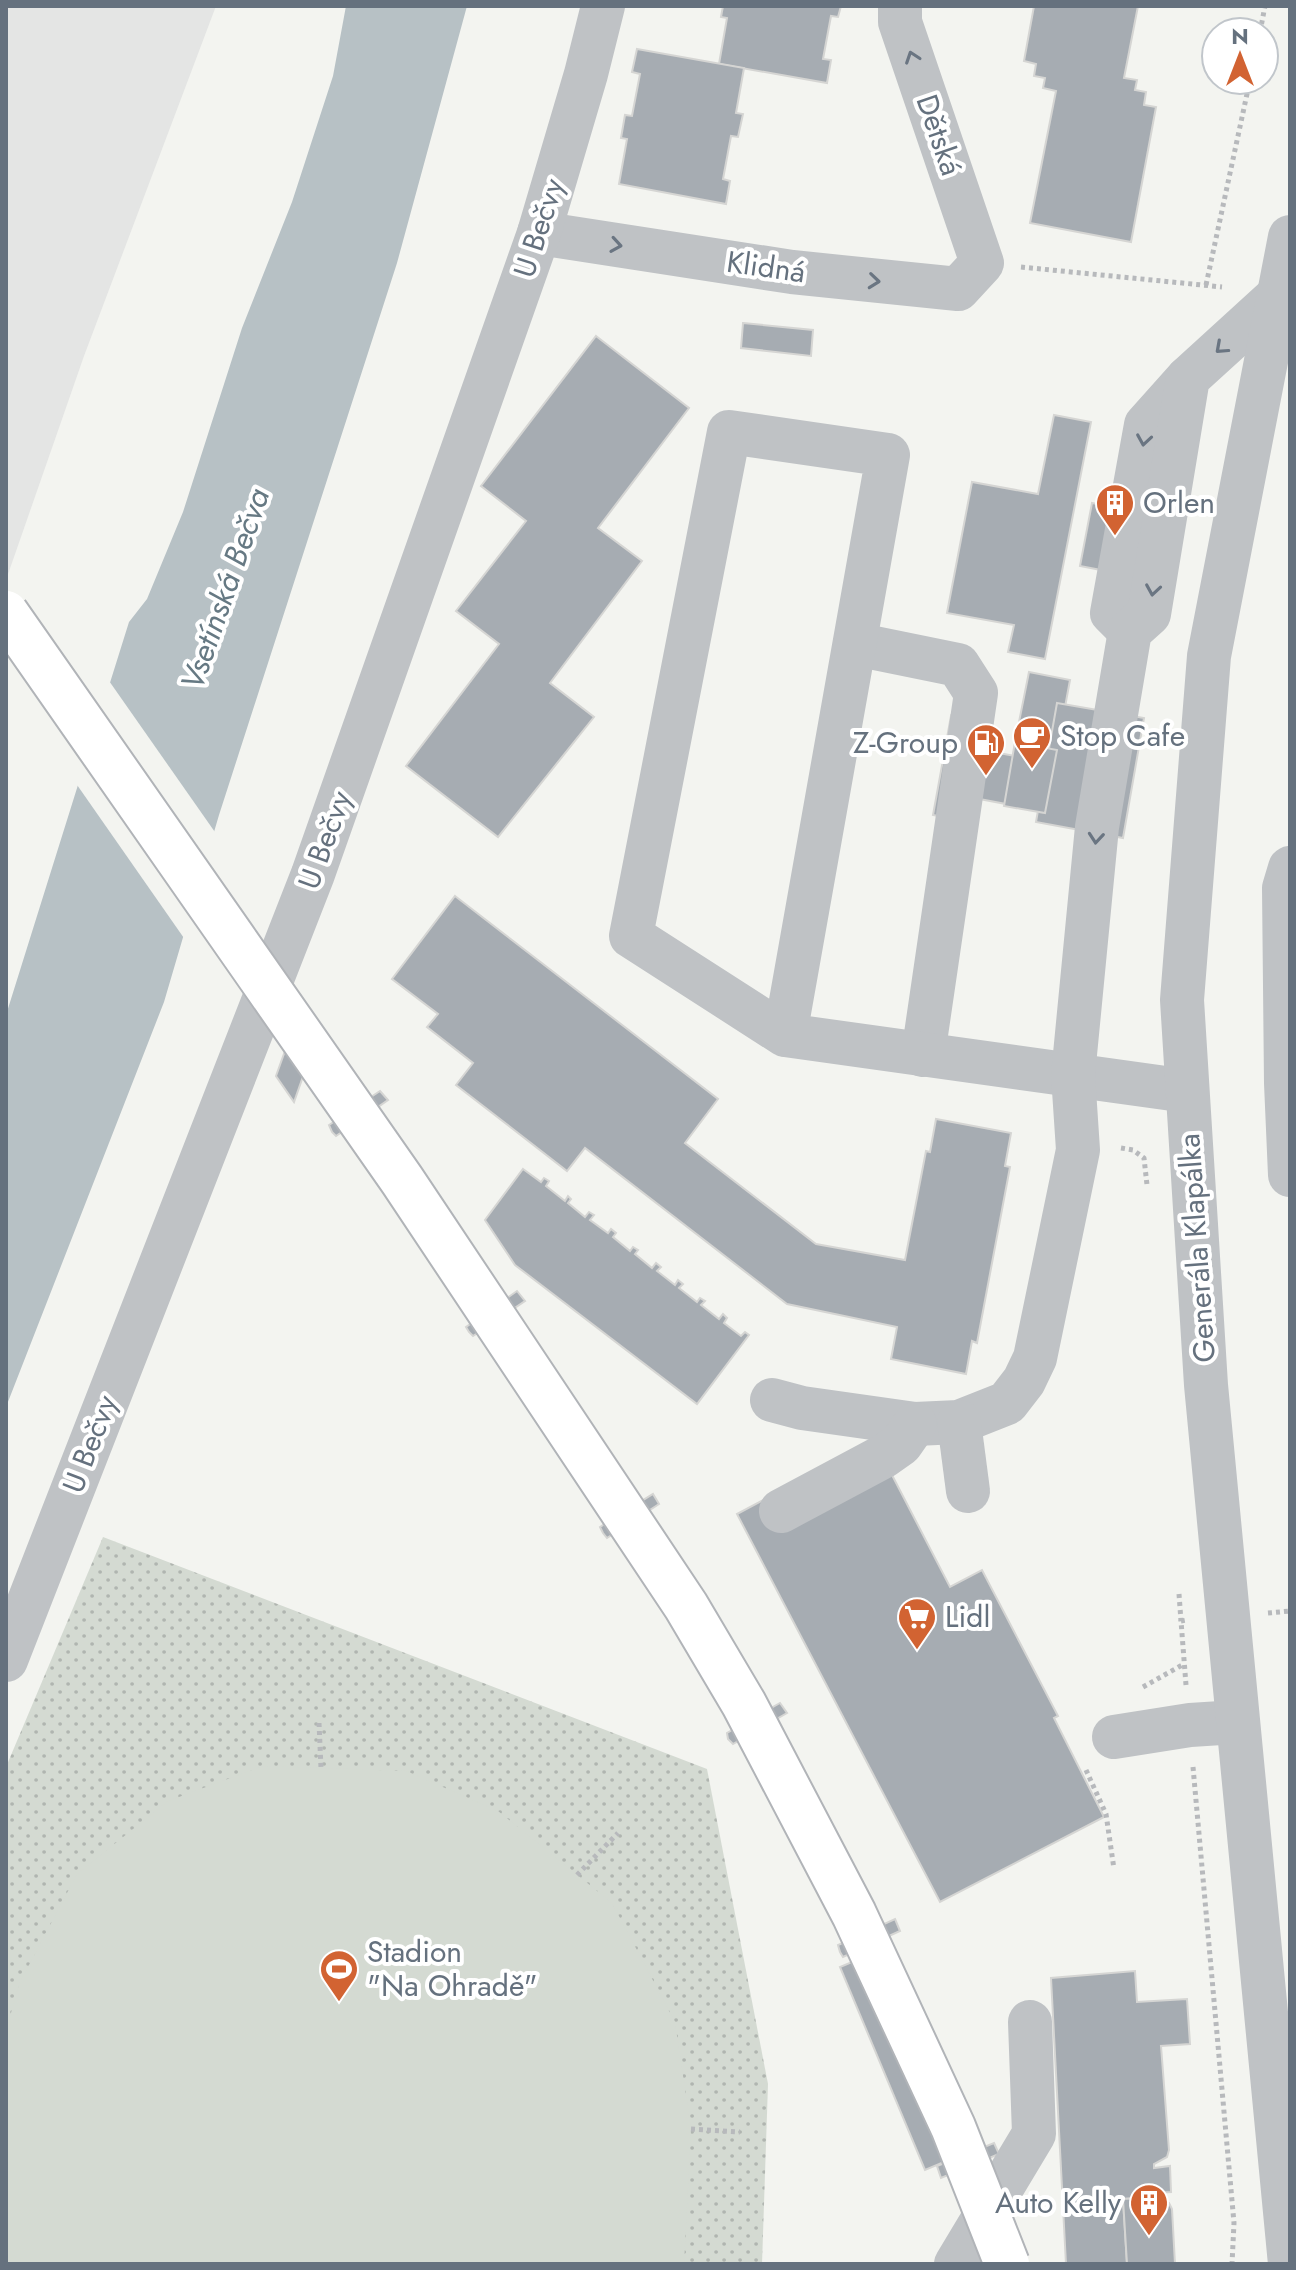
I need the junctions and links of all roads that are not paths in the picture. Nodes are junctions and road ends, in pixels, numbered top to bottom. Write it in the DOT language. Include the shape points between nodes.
graph roads {
  1 [pos="603,6"];
  2 [pos="900,6"];
  3 [pos="539,233"];
  4 [pos="1290,237"];
  5 [pos="982,263"];
  6 [pos="1279,295"];
  7 [pos="6,613"];
  8 [pos="855,644"];
  9 [pos="1290,868"];
  10 [pos="785,1035"];
  11 [pos="923,1055"];
  12 [pos="1073,1075"];
  13 [pos="1187,1091"];
  14 [pos="1290,1175"];
  15 [pos="772,1400"];
  16 [pos="959,1422"];
  17 [pos="915,1424"];
  18 [pos="968,1491"];
  19 [pos="781,1511"];
  20 [pos="6,1660"];
  21 [pos="1237,1722"];
  22 [pos="1114,1737"];
  23 [pos="1030,2022"];
  24 [pos="956,2264"];
  25 [pos="1007,2264"];
  26 [pos="1290,2264"];
  1 -- 3 [label="street, U Bečvy"];
  5 -- 2 [label="street, Dětská, one-way" via="900,22"];
  3 -- 5 [label="street, Klidná, one-way" via="792,272 958,289"];
  3 -- 20 [label="street, U Bečvy" via="313,874"];
  4 -- 6 [label="street, Generála Klapálka"];
  6 -- 12 [label="street, one-way" via="1188,378 1149,614 1130,631 1097,827"];
  6 -- 13 [label="street, Generála Klapálka" via="1209,656 1182,1000"];
  7 -- 25 [label="main road, bridge" via="402,1180 693,1619 752,1717 854,1914 953,2127"];
  8 -- 10 [label="street"];
  8 -- 10 [label="street" via="888,455 729,432 631,936"];
  8 -- 11 [label="street" via="958,665 976,693"];
  9 -- 14 [label="street" via="1284,888"];
  10 -- 11 [label="street"];
  11 -- 12 [label="street"];
  12 -- 13 [label="street"];
  12 -- 16 [label="street" via="1078,1150 1035,1358 1007,1403"];
  13 -- 21 [label="street, Generála Klapálka" via="1206,1385"];
  15 -- 17 [label="street"];
  16 -- 17 [label="street"];
  16 -- 18 [label="street"];
  17 -- 19 [label="street" via="884,1456"];
  21 -- 22 [label="street"];
  21 -- 26 [label="street, Generála Klapálka"];
  23 -- 24 [label="street" via="1034,2134"];
}
